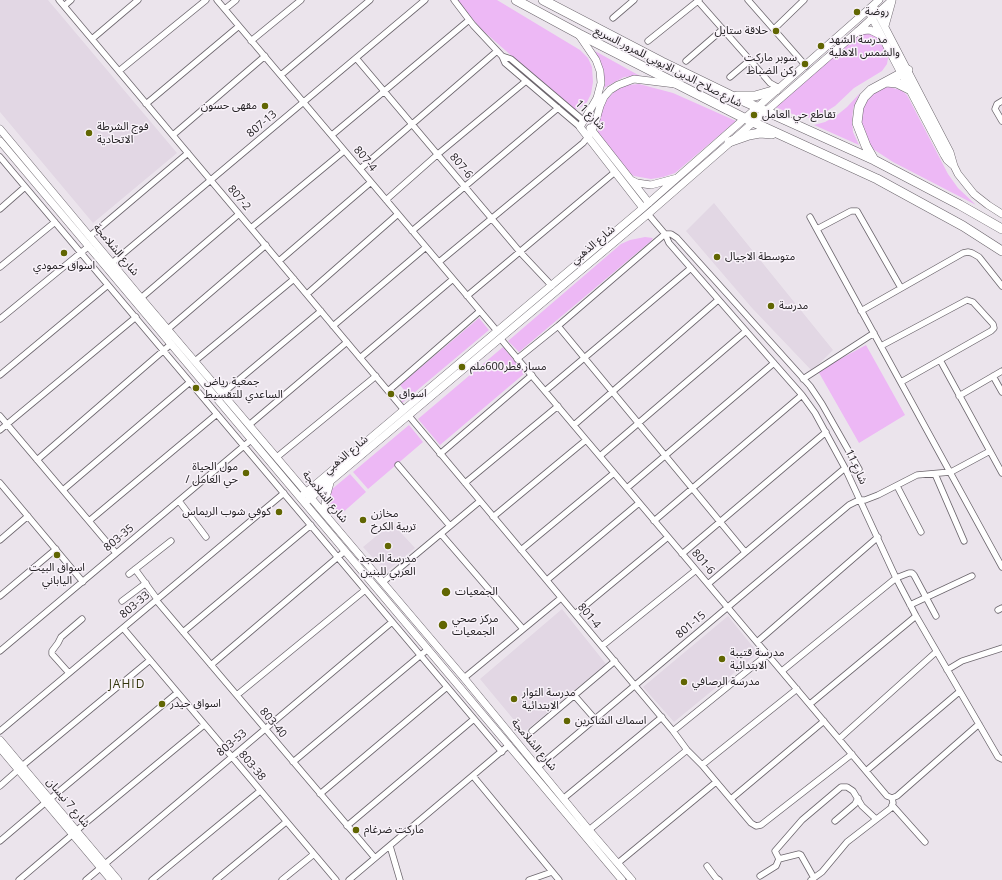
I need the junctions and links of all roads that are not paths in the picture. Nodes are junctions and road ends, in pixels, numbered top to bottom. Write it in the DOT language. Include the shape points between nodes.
graph roads {
  1 [pos="59,0"];
  2 [pos="71,0"];
  3 [pos="138,0"];
  4 [pos="206,0"];
  5 [pos="217,0"];
  6 [pos="236,0"];
  7 [pos="301,0"];
  8 [pos="370,0"];
  9 [pos="425,0"];
  10 [pos="454,0"];
  11 [pos="516,0"];
  12 [pos="543,0"];
  13 [pos="634,0"];
  14 [pos="698,0"];
  15 [pos="748,0"];
  16 [pos="804,0"];
  17 [pos="892,0"];
  18 [pos="877,3"];
  19 [pos="64,6"];
  20 [pos="225,9"];
  21 [pos="868,10"];
  22 [pos="878,13"];
  23 [pos="613,18"];
  24 [pos="872,18"];
  25 [pos="469,20"];
  26 [pos="239,26"];
  27 [pos="885,26"];
  28 [pos="723,29"];
  29 [pos="774,29"];
  30 [pos="858,31"];
  31 [pos="579,34"];
  32 [pos="883,38"];
  33 [pos="92,39"];
  34 [pos="251,41"];
  35 [pos="648,41"];
  36 [pos="496,51"];
  37 [pos="265,56"];
  38 [pos="502,56"];
  39 [pos="356,58"];
  40 [pos="750,60"];
  41 [pos="686,61"];
  42 [pos="806,66"];
  43 [pos="903,69"];
  44 [pos="119,71"];
  45 [pos="281,76"];
  46 [pos="730,77"];
  47 [pos="526,81"];
  48 [pos="884,83"];
  49 [pos="676,84"];
  50 [pos="869,84"];
  51 [pos="777,89"];
  52 [pos="909,89"];
  53 [pos="385,91"];
  54 [pos="730,95"];
  55 [pos="1002,101"];
  56 [pos="304,102"];
  57 [pos="146,104"];
  58 [pos="558,108"];
  59 [pos="761,109"];
  60 [pos="748,120"];
  61 [pos="1002,121"];
  62 [pos="412,123"];
  63 [pos="582,124"];
  64 [pos="0,129"];
  65 [pos="590,133"];
  66 [pos="173,135"];
  67 [pos="332,135"];
  68 [pos="781,136"];
  69 [pos="0,141"];
  70 [pos="729,142"];
  71 [pos="344,151"];
  72 [pos="188,153"];
  73 [pos="438,154"];
  74 [pos="0,157"];
  75 [pos="874,160"];
  76 [pos="954,166"];
  77 [pos="360,169"];
  78 [pos="615,172"];
  79 [pos="679,178"];
  80 [pos="211,180"];
  81 [pos="631,180"];
  82 [pos="371,182"];
  83 [pos="464,186"];
  84 [pos="26,187"];
  85 [pos="386,200"];
  86 [pos="646,208"];
  87 [pos="0,209"];
  88 [pos="239,214"];
  89 [pos="398,214"];
  90 [pos="1002,214"];
  91 [pos="810,217"];
  92 [pos="492,218"];
  93 [pos="55,222"];
  94 [pos="251,228"];
  95 [pos="817,229"];
  96 [pos="1002,229"];
  97 [pos="412,231"];
  98 [pos="665,234"];
  99 [pos="90,236"];
  100 [pos="266,245"];
  101 [pos="89,246"];
  102 [pos="426,247"];
  103 [pos="1002,251"];
  104 [pos="520,252"];
  105 [pos="80,253"];
  106 [pos="279,261"];
  107 [pos="438,262"];
  108 [pos="112,263"];
  109 [pos="0,267"];
  110 [pos="690,268"];
  111 [pos="294,279"];
  112 [pos="453,279"];
  113 [pos="108,285"];
  114 [pos="552,286"];
  115 [pos="1002,286"];
  116 [pos="901,288"];
  117 [pos="306,294"];
  118 [pos="467,296"];
  119 [pos="141,298"];
  120 [pos="718,300"];
  121 [pos="321,311"];
  122 [pos="480,311"];
  123 [pos="861,311"];
  124 [pos="136,317"];
  125 [pos="0,319"];
  126 [pos="333,326"];
  127 [pos="558,326"];
  128 [pos="168,329"];
  129 [pos="746,331"];
  130 [pos="874,333"];
  131 [pos="498,334"];
  132 [pos="347,342"];
  133 [pos="171,344"];
  134 [pos="881,346"];
  135 [pos="163,350"];
  136 [pos="583,357"];
  137 [pos="360,358"];
  138 [pos="517,358"];
  139 [pos="940,360"];
  140 [pos="196,361"];
  141 [pos="774,363"];
  142 [pos="796,370"];
  143 [pos="1002,371"];
  144 [pos="0,375"];
  145 [pos="532,375"];
  146 [pos="376,376"];
  147 [pos="993,376"];
  148 [pos="787,378"];
  149 [pos="803,379"];
  150 [pos="190,382"];
  151 [pos="901,382"];
  152 [pos="388,391"];
  153 [pos="545,391"];
  154 [pos="612,391"];
  155 [pos="1002,392"];
  156 [pos="223,393"];
  157 [pos="802,395"];
  158 [pos="959,396"];
  159 [pos="558,406"];
  160 [pos="404,410"];
  161 [pos="217,414"];
  162 [pos="0,416"];
  163 [pos="409,416"];
  164 [pos="638,423"];
  165 [pos="7,424"];
  166 [pos="250,425"];
  167 [pos="574,425"];
  168 [pos="0,430"];
  169 [pos="826,432"];
  170 [pos="251,440"];
  171 [pos="586,440"];
  172 [pos="244,446"];
  173 [pos="990,451"];
  174 [pos="440,454"];
  175 [pos="600,456"];
  176 [pos="665,456"];
  177 [pos="277,457"];
  178 [pos="38,460"];
  179 [pos="398,465"];
  180 [pos="845,468"];
  181 [pos="859,469"];
  182 [pos="951,472"];
  183 [pos="614,473"];
  184 [pos="1002,473"];
  185 [pos="935,474"];
  186 [pos="331,482"];
  187 [pos="465,483"];
  188 [pos="897,486"];
  189 [pos="1,488"];
  190 [pos="627,488"];
  191 [pos="692,488"];
  192 [pos="63,490"];
  193 [pos="284,493"];
  194 [pos="309,494"];
  195 [pos="302,500"];
  196 [pos="859,500"];
  197 [pos="179,501"];
  198 [pos="480,501"];
  199 [pos="639,503"];
  200 [pos="325,514"];
  201 [pos="28,516"];
  202 [pos="493,517"];
  203 [pos="654,520"];
  204 [pos="89,521"];
  205 [pos="720,522"];
  206 [pos="311,525"];
  207 [pos="450,526"];
  208 [pos="921,532"];
  209 [pos="441,534"];
  210 [pos="206,537"];
  211 [pos="668,537"];
  212 [pos="878,537"];
  213 [pos="0,540"];
  214 [pos="171,541"];
  215 [pos="964,541"];
  216 [pos="56,549"];
  217 [pos="521,550"];
  218 [pos="345,551"];
  219 [pos="745,552"];
  220 [pos="116,553"];
  221 [pos="682,554"];
  222 [pos="338,557"];
  223 [pos="1002,565"];
  224 [pos="135,569"];
  225 [pos="696,570"];
  226 [pos="129,574"];
  227 [pos="972,576"];
  228 [pos="896,578"];
  229 [pos="546,580"];
  230 [pos="82,582"];
  231 [pos="383,582"];
  232 [pos="146,583"];
  233 [pos="708,584"];
  234 [pos="365,590"];
  235 [pos="0,596"];
  236 [pos="561,598"];
  237 [pos="926,598"];
  238 [pos="157,600"];
  239 [pos="122,601"];
  240 [pos="910,605"];
  241 [pos="728,608"];
  242 [pos="575,614"];
  243 [pos="916,616"];
  244 [pos="936,616"];
  245 [pos="82,619"];
  246 [pos="392,622"];
  247 [pos="123,628"];
  248 [pos="524,629"];
  249 [pos="183,632"];
  250 [pos="757,642"];
  251 [pos="602,646"];
  252 [pos="1002,648"];
  253 [pos="428,649"];
  254 [pos="0,651"];
  255 [pos="936,652"];
  256 [pos="768,654"];
  257 [pos="420,655"];
  258 [pos="150,660"];
  259 [pos="615,661"];
  260 [pos="211,665"];
  261 [pos="947,670"];
  262 [pos="782,672"];
  263 [pos="69,674"];
  264 [pos="464,678"];
  265 [pos="635,685"];
  266 [pos="447,687"];
  267 [pos="797,689"];
  268 [pos="959,692"];
  269 [pos="177,693"];
  270 [pos="237,695"];
  271 [pos="574,695"];
  272 [pos="810,704"];
  273 [pos="662,717"];
  274 [pos="474,719"];
  275 [pos="594,719"];
  276 [pos="824,721"];
  277 [pos="979,724"];
  278 [pos="204,725"];
  279 [pos="265,729"];
  280 [pos="0,731"];
  281 [pos="532,731"];
  282 [pos="674,731"];
  283 [pos="839,739"];
  284 [pos="0,740"];
  285 [pos="510,746"];
  286 [pos="0,748"];
  287 [pos="687,750"];
  288 [pos="502,752"];
  289 [pos="852,754"];
  290 [pos="232,757"];
  291 [pos="1002,759"];
  292 [pos="293,762"];
  293 [pos="702,765"];
  294 [pos="538,767"];
  295 [pos="20,768"];
  296 [pos="866,771"];
  297 [pos="473,776"];
  298 [pos="716,782"];
  299 [pos="0,786"];
  300 [pos="260,791"];
  301 [pos="320,794"];
  302 [pos="564,798"];
  303 [pos="858,798"];
  304 [pos="892,798"];
  305 [pos="731,799"];
  306 [pos="48,800"];
  307 [pos="892,805"];
  308 [pos="876,819"];
  309 [pos="835,821"];
  310 [pos="286,822"];
  311 [pos="348,826"];
  312 [pos="589,830"];
  313 [pos="75,832"];
  314 [pos="0,841"];
  315 [pos="924,842"];
  316 [pos="390,846"];
  317 [pos="314,854"];
  318 [pos="375,858"];
  319 [pos="779,858"];
  320 [pos="618,863"];
  321 [pos="103,866"];
  322 [pos="707,866"];
  323 [pos="552,872"];
  324 [pos="760,876"];
  325 [pos="357,877"];
  326 [pos="813,879"];
  327 [pos="19,880"];
  328 [pos="86,880"];
  329 [pos="111,880"];
  330 [pos="118,880"];
  331 [pos="152,880"];
  332 [pos="216,880"];
  333 [pos="282,880"];
  334 [pos="336,880"];
  335 [pos="349,880"];
  336 [pos="400,880"];
  337 [pos="529,880"];
  338 [pos="559,880"];
  339 [pos="622,880"];
  340 [pos="632,880"];
  341 [pos="719,880"];
  1 -- 19 [label="street, 807-2"];
  2 -- 19 [label="street"];
  3 -- 33 [label="street"];
  4 -- 44 [label="street"];
  5 -- 20 [label="street, 807-4"];
  6 -- 20 [label="street"];
  7 -- 34 [label="street"];
  8 -- 45 [label="street"];
  9 -- 39 [label="street, 807-13"];
  10 -- 25 [label="street, شارع 11"];
  11 -- 31 [label="main road, شارع صلاح الدين الايوبي للمرور السريع"];
  12 -- 54 [label="main road, شارع صلاح الدين الايوبي للمرور السريع"];
  13 -- 23 [label="street"];
  14 -- 28 [label="street"];
  14 -- 35 [label="street"];
  15 -- 29 [label="street"];
  16 -- 29 [label="street"];
  17 -- 22 [label="street, شارع الذهبي"];
  17 -- 27 [label="street"];
  18 -- 21 [label="street, شارع الذهبي"];
  18 -- 22 [label="street"];
  19 -- 33 [label="street, 807-2"];
  20 -- 26 [label="street, 807-4"];
  21 -- 24 [label="street"];
  21 -- 42 [label="street, شارع الذهبي"];
  22 -- 24 [label="street, شارع الذهبي"];
  22 -- 27 [label="street"];
  24 -- 30 [label="street, شارع الذهبي"];
  24 -- 32 [label="street"];
  25 -- 36 [label="street, شارع 11"];
  25 -- 53 [label="street"];
  26 -- 34 [label="street, 807-4"];
  26 -- 57 [label="street"];
  27 -- 43 [label="street"];
  28 -- 40 [label="street"];
  28 -- 41 [label="street"];
  29 -- 42 [label="street"];
  30 -- 32 [label="street" via="870,30"];
  30 -- 59 [label="street, شارع الذهبي"];
  31 -- 49 [label="main road, شارع صلاح الدين الايوبي للمرور السريع"];
  31 -- 63 [label="street" via="596,60 601,77 597,98"];
  32 -- 43 [label="street"];
  33 -- 44 [label="street, 807-2"];
  34 -- 37 [label="street, 807-4"];
  36 -- 38 [label="street, شارع 11"];
  36 -- 62 [label="street"];
  37 -- 45 [label="street, 807-4"];
  37 -- 66 [label="street"];
  38 -- 47 [label="street, شارع 11" via="505,63"];
  38 -- 63 [label="street, شارع 11" via="511,59"];
  39 -- 53 [label="street, 807-6"];
  39 -- 56 [label="street, 807-13"];
  40 -- 46 [label="street"];
  40 -- 51 [label="street"];
  42 -- 51 [label="street, شارع الذهبي"];
  43 -- 48 [label="main road"];
  43 -- 50 [label="main road"];
  43 -- 52 [label="street"];
  43 -- 76 [label="street" via="950,152"];
  44 -- 57 [label="street, 807-2"];
  45 -- 56 [label="street, 807-4"];
  47 -- 58 [label="street, شارع 11"];
  47 -- 73 [label="street"];
  48 -- 52 [label="main road" via="897,83"];
  48 -- 75 [label="main road" via="866,95 858,112 861,135"];
  49 -- 60 [label="main road, شارع صلاح الدين الايوبي للمرور السريع"];
  49 -- 65 [label="street" via="634,79 618,85 604,97"];
  51 -- 54 [label="main road" via="755,96"];
  51 -- 59 [label="street, شارع الذهبي"];
  52 -- 76 [label="street" via="945,157"];
  53 -- 62 [label="street, 807-6"];
  53 -- 67 [label="street"];
  54 -- 59 [label="main road, شارع صلاح الدين الايوبي للمرور السريع"];
  55 -- 61 [label="street" via="995,107"];
  56 -- 67 [label="street, 807-4"];
  56 -- 80 [label="street, 807-13"];
  57 -- 66 [label="street, 807-2"];
  58 -- 63 [label="street, شارع 11"];
  58 -- 83 [label="street"];
  59 -- 60 [label="street, شارع الذهبي"];
  59 -- 75 [label="main road, شارع صلاح الدين الايوبي للمرور السريع"];
  60 -- 68 [label="main road, شارع صلاح الدين الايوبي للمرور السريع"];
  60 -- 70 [label="street, شارع الذهبي"];
  60 -- 79 [label="street, شارع الذهبي"];
  62 -- 73 [label="street, 807-6"];
  62 -- 77 [label="street"];
  63 -- 65 [label="street, شارع 11"];
  64 -- 99 [label="street, شارع الشلامجة"];
  65 -- 78 [label="street, شارع 11"];
  65 -- 81 [label="street, شارع 11"];
  65 -- 92 [label="street" via="583,143"];
  66 -- 72 [label="street, 807-2"];
  67 -- 71 [label="street, 807-4"];
  68 -- 70 [label="main road" via="754,134"];
  68 -- 103 [label="main road, شارع صلاح الدين الايوبي للمرور السريع" via="878,180 957,222"];
  69 -- 101 [label="street, شارع الشلامجة"];
  70 -- 86 [label="street, شارع الذهبي"];
  71 -- 77 [label="street, 807-4"];
  71 -- 94 [label="street"];
  72 -- 80 [label="street, 807-2"];
  72 -- 99 [label="street"];
  73 -- 83 [label="street, 807-6"];
  73 -- 85 [label="street"];
  74 -- 84 [label="street"];
  75 -- 96 [label="main road, شارع صلاح الدين الايوبي للمرور السريع"];
  76 -- 90 [label="street" via="962,181 974,194"];
  77 -- 82 [label="street, 807-4"];
  78 -- 86 [label="street, شارع 11"];
  78 -- 104 [label="street"];
  79 -- 81 [label="street" via="651,184"];
  79 -- 86 [label="street, شارع الذهبي"];
  80 -- 88 [label="street, 807-2"];
  80 -- 108 [label="street, 807-13"];
  81 -- 86 [label="street, شارع 11"];
  82 -- 85 [label="street, 807-4"];
  82 -- 106 [label="street"];
  83 -- 92 [label="street, 807-6"];
  83 -- 97 [label="street"];
  84 -- 87 [label="street"];
  84 -- 93 [label="street"];
  85 -- 89 [label="street, 807-4"];
  86 -- 98 [label="street, شارع 11"];
  86 -- 114 [label="street, شارع الذهبي"];
  86 -- 131 [label="street, شارع الذهبي"];
  88 -- 94 [label="street, 807-2"];
  88 -- 119 [label="street"];
  89 -- 97 [label="street, 807-4"];
  89 -- 117 [label="street"];
  91 -- 95 [label="street"];
  92 -- 104 [label="street, 807-6"];
  92 -- 107 [label="street"];
  93 -- 105 [label="street"];
  93 -- 109 [label="street"];
  94 -- 100 [label="street, 807-2"];
  95 -- 116 [label="street" via="851,211 857,211"];
  95 -- 123 [label="street"];
  97 -- 102 [label="street, 807-4"];
  98 -- 110 [label="street, شارع 11" via="668,243"];
  98 -- 127 [label="street"];
  98 -- 142 [label="street" via="677,238"];
  99 -- 108 [label="street, شارع الشلامجة"];
  100 -- 106 [label="street, 807-2"];
  100 -- 128 [label="street"];
  101 -- 105 [label="street"];
  101 -- 133 [label="street, شارع الشلامجة"];
  102 -- 107 [label="street, 807-4"];
  102 -- 126 [label="street"];
  104 -- 114 [label="street, 807-6"];
  104 -- 118 [label="street"];
  105 -- 113 [label="street"];
  105 -- 125 [label="street"];
  106 -- 111 [label="street, 807-2"];
  107 -- 112 [label="street, 807-4"];
  108 -- 119 [label="street, شارع الشلامجة"];
  110 -- 120 [label="street, شارع 11"];
  110 -- 136 [label="street"];
  111 -- 117 [label="street, 807-2"];
  111 -- 140 [label="street"];
  112 -- 118 [label="street, 807-4"];
  112 -- 137 [label="street"];
  113 -- 124 [label="street"];
  113 -- 144 [label="street"];
  114 -- 131 [label="street, شارع الذهبي"];
  115 -- 116 [label="street" via="979,257 968,252"];
  116 -- 123 [label="street"];
  117 -- 121 [label="street, 807-2"];
  118 -- 122 [label="street, 807-4"];
  119 -- 128 [label="street, شارع الشلامجة"];
  120 -- 129 [label="street, شارع 11"];
  120 -- 154 [label="street"];
  121 -- 126 [label="street, 807-2"];
  121 -- 156 [label="street"];
  122 -- 131 [label="street, 807-4"];
  122 -- 152 [label="street"];
  123 -- 130 [label="street"];
  124 -- 135 [label="street"];
  124 -- 165 [label="street"];
  126 -- 132 [label="street, 807-2"];
  127 -- 136 [label="street"];
  127 -- 138 [label="street"];
  128 -- 140 [label="street, شارع الشلامجة"];
  129 -- 141 [label="street, شارع 11"];
  129 -- 164 [label="street"];
  130 -- 134 [label="street"];
  130 -- 149 [label="street"];
  131 -- 138 [label="street, 801-6"];
  131 -- 160 [label="street, شارع الذهبي"];
  131 -- 163 [label="street, شارع الذهبي"];
  132 -- 137 [label="street, 807-2"];
  132 -- 166 [label="street"];
  133 -- 135 [label="street"];
  133 -- 170 [label="street, شارع الشلامجة"];
  134 -- 139 [label="street" via="963,301 971,300 993,324 993,329"];
  134 -- 151 [label="street"];
  135 -- 150 [label="street"];
  135 -- 178 [label="street"];
  136 -- 153 [label="street"];
  136 -- 154 [label="street"];
  137 -- 146 [label="street, 807-2"];
  138 -- 145 [label="street, 801-6"];
  139 -- 151 [label="street"];
  139 -- 158 [label="street"];
  140 -- 156 [label="street, شارع الشلامجة"];
  141 -- 148 [label="street, شارع 11"];
  141 -- 176 [label="street"];
  142 -- 148 [label="street"];
  142 -- 149 [label="street"];
  143 -- 147 [label="street"];
  145 -- 153 [label="street, 801-6"];
  145 -- 174 [label="street"];
  146 -- 152 [label="street, 807-2"];
  146 -- 177 [label="street"];
  147 -- 155 [label="street"];
  147 -- 158 [label="street"];
  148 -- 157 [label="street, شارع 11"];
  149 -- 181 [label="street" via="822,404"];
  150 -- 161 [label="street"];
  150 -- 192 [label="street"];
  151 -- 182 [label="street"];
  152 -- 160 [label="street, 807-2"];
  153 -- 159 [label="street, 801-6"];
  154 -- 164 [label="street"];
  154 -- 167 [label="street"];
  156 -- 166 [label="street, شارع الشلامجة"];
  157 -- 169 [label="street, شارع 11"];
  157 -- 191 [label="street"];
  158 -- 173 [label="street"];
  159 -- 167 [label="street, 801-6"];
  159 -- 187 [label="street"];
  160 -- 194 [label="street, شارع الذهبي"];
  161 -- 172 [label="street"];
  161 -- 204 [label="street"];
  162 -- 165 [label="street"];
  163 -- 174 [label="street, 801-4"];
  163 -- 186 [label="street, شارع الذهبي"];
  164 -- 175 [label="street"];
  164 -- 176 [label="street"];
  165 -- 168 [label="street"];
  165 -- 178 [label="street"];
  166 -- 177 [label="street, شارع الشلامجة"];
  167 -- 171 [label="street, 801-6"];
  169 -- 180 [label="street, شارع 11"];
  169 -- 205 [label="street"];
  170 -- 172 [label="street, 803-35"];
  170 -- 195 [label="street, شارع الشلامجة"];
  171 -- 175 [label="street, 801-6"];
  171 -- 202 [label="street"];
  172 -- 193 [label="street"];
  172 -- 197 [label="street, 803-35"];
  173 -- 182 [label="street"];
  173 -- 184 [label="street"];
  174 -- 187 [label="street, 801-4"];
  175 -- 183 [label="street, 801-6"];
  176 -- 190 [label="street"];
  176 -- 191 [label="street"];
  177 -- 194 [label="street, شارع الشلامجة"];
  178 -- 192 [label="street"];
  179 -- 207 [label="street"];
  180 -- 196 [label="street, شارع 11"];
  180 -- 219 [label="street"];
  182 -- 185 [label="street, 801-15"];
  182 -- 223 [label="street"];
  183 -- 190 [label="street, 801-6"];
  183 -- 217 [label="street"];
  185 -- 188 [label="street, 801-15" via="917,476"];
  185 -- 215 [label="street"];
  186 -- 194 [label="street, شارع الذهبي"];
  186 -- 200 [label="street" via="326,494"];
  187 -- 198 [label="street, 801-4"];
  188 -- 196 [label="street, 801-15" via="872,498"];
  188 -- 208 [label="street"];
  189 -- 201 [label="street"];
  190 -- 199 [label="street, 801-6"];
  191 -- 203 [label="street"];
  191 -- 205 [label="street"];
  192 -- 204 [label="street"];
  193 -- 206 [label="street"];
  193 -- 238 [label="street, 803-33"];
  194 -- 195 [label="street, شارع الذهبي"];
  194 -- 200 [label="street, شارع الشلامجة"];
  195 -- 218 [label="street, شارع الشلامجة"];
  196 -- 212 [label="street, شارع 11"];
  196 -- 241 [label="street, 801-15" via="848,505"];
  197 -- 210 [label="street"];
  197 -- 220 [label="street, 803-35"];
  198 -- 202 [label="street, 801-4"];
  198 -- 207 [label="street"];
  199 -- 203 [label="street, 801-6"];
  199 -- 229 [label="street"];
  200 -- 231 [label="street, شارع الشلامجة"];
  201 -- 213 [label="street"];
  201 -- 216 [label="street"];
  202 -- 217 [label="street, 801-4"];
  203 -- 211 [label="street, 801-6"];
  204 -- 220 [label="street"];
  205 -- 219 [label="street"];
  205 -- 221 [label="street"];
  206 -- 222 [label="street"];
  206 -- 249 [label="street"];
  207 -- 209 [label="street"];
  209 -- 231 [label="street"];
  209 -- 248 [label="street"];
  211 -- 221 [label="street, 801-6"];
  211 -- 242 [label="street"];
  212 -- 228 [label="street, شارع 11"];
  212 -- 250 [label="street"];
  214 -- 224 [label="street"];
  216 -- 230 [label="street"];
  216 -- 235 [label="street"];
  217 -- 229 [label="street, 801-4"];
  218 -- 222 [label="street"];
  218 -- 253 [label="street, شارع الشلامجة"];
  219 -- 233 [label="street"];
  220 -- 230 [label="street, 803-35"];
  221 -- 225 [label="street, 801-6"];
  222 -- 234 [label="street"];
  222 -- 260 [label="street"];
  224 -- 226 [label="street"];
  224 -- 232 [label="street, 803-40"];
  225 -- 233 [label="street, 801-6"];
  225 -- 251 [label="street"];
  227 -- 237 [label="street"];
  228 -- 237 [label="street" via="912,573"];
  228 -- 240 [label="street, شارع 11"];
  228 -- 262 [label="street"];
  229 -- 236 [label="street, 801-4"];
  230 -- 254 [label="street, 803-35"];
  231 -- 264 [label="street, شارع الشلامجة"];
  232 -- 238 [label="street, 803-40"];
  232 -- 239 [label="street"];
  233 -- 241 [label="street, 801-6"];
  234 -- 246 [label="street"];
  234 -- 270 [label="street"];
  236 -- 242 [label="street, 801-4"];
  236 -- 248 [label="street"];
  237 -- 240 [label="street"];
  237 -- 244 [label="street"];
  238 -- 247 [label="street, 803-33"];
  238 -- 249 [label="street, 803-40"];
  240 -- 243 [label="street, شارع 11"];
  241 -- 250 [label="street, 801-6"];
  241 -- 265 [label="street, 801-15"];
  242 -- 251 [label="street, 801-4"];
  243 -- 255 [label="street, شارع 11"];
  243 -- 272 [label="street"];
  245 -- 263 [label="street" via="61,637 52,652"];
  246 -- 257 [label="street"];
  246 -- 279 [label="street, 803-53"];
  247 -- 258 [label="street, 803-38"];
  247 -- 263 [label="street, 803-33"];
  248 -- 264 [label="street"];
  249 -- 260 [label="street, 803-40"];
  250 -- 256 [label="street, 801-6"];
  251 -- 259 [label="street, 801-4"];
  252 -- 261 [label="street" via="962,661"];
  253 -- 257 [label="street"];
  253 -- 285 [label="street, شارع الشلامجة"];
  255 -- 261 [label="street, شارع 11"];
  255 -- 283 [label="street"];
  256 -- 262 [label="street, 801-6"];
  256 -- 282 [label="street"];
  257 -- 266 [label="street"];
  257 -- 292 [label="street"];
  258 -- 269 [label="street, 803-38"];
  258 -- 295 [label="street"];
  259 -- 265 [label="street, 801-4"];
  259 -- 271 [label="street"];
  260 -- 270 [label="street, 803-40"];
  261 -- 268 [label="street, شارع 11"];
  262 -- 267 [label="street, 801-6"];
  263 -- 280 [label="street, 803-33"];
  264 -- 294 [label="street, شارع الشلامجة"];
  265 -- 273 [label="street, 801-4"];
  265 -- 275 [label="street, 801-15"];
  266 -- 274 [label="street"];
  266 -- 301 [label="street"];
  267 -- 272 [label="street, 801-6"];
  267 -- 293 [label="street"];
  268 -- 277 [label="street, شارع 11"];
  268 -- 296 [label="street"];
  269 -- 278 [label="street, 803-38"];
  269 -- 306 [label="street"];
  270 -- 279 [label="street, 803-40"];
  271 -- 275 [label="street"];
  271 -- 281 [label="street"];
  272 -- 276 [label="street, 801-6"];
  273 -- 282 [label="street, 801-4"];
  273 -- 302 [label="street"];
  274 -- 288 [label="street"];
  274 -- 311 [label="street"];
  275 -- 294 [label="street, 801-15"];
  276 -- 283 [label="street, 801-6"];
  276 -- 305 [label="street"];
  277 -- 291 [label="street, شارع 11" via="998,757"];
  277 -- 304 [label="street"];
  278 -- 290 [label="street, 803-38"];
  278 -- 313 [label="street"];
  279 -- 290 [label="street, 803-53"];
  279 -- 292 [label="street, 803-40"];
  282 -- 287 [label="street, 801-4"];
  283 -- 289 [label="street, 801-6"];
  284 -- 295 [label="street, شارع 7 نيسان"];
  285 -- 288 [label="street"];
  285 -- 339 [label="street, شارع الشلامجة"];
  286 -- 295 [label="street, شارع 7 نيسان"];
  287 -- 293 [label="street, 801-4"];
  287 -- 312 [label="street"];
  288 -- 297 [label="street"];
  289 -- 296 [label="street, 801-6"];
  289 -- 305 [label="street, 801-4" via="762,825 756,826 751,823"];
  290 -- 300 [label="street, 803-38"];
  290 -- 321 [label="street, 803-53"];
  292 -- 301 [label="street, 803-40"];
  293 -- 298 [label="street, 801-4"];
  294 -- 302 [label="street, شارع الشلامجة"];
  295 -- 299 [label="street"];
  295 -- 306 [label="street, شارع 7 نيسان"];
  296 -- 304 [label="street, 801-6" via="887,796"];
  297 -- 316 [label="street"];
  297 -- 323 [label="street"];
  298 -- 305 [label="street, 801-4"];
  298 -- 320 [label="street"];
  300 -- 310 [label="street, 803-38"];
  300 -- 331 [label="street"];
  301 -- 311 [label="street, 803-40"];
  302 -- 312 [label="street, شارع الشلامجة"];
  303 -- 308 [label="street" via="862,806"];
  303 -- 309 [label="street" via="855,804"];
  303 -- 319 [label="street" via="847,787 841,787 802,820 775,851"];
  304 -- 307 [label="street"];
  306 -- 313 [label="street, شارع 7 نيسان"];
  306 -- 314 [label="street"];
  307 -- 308 [label="street"];
  307 -- 315 [label="street"];
  308 -- 326 [label="street" via="844,845"];
  310 -- 317 [label="street, 803-38"];
  310 -- 332 [label="street"];
  311 -- 318 [label="street, 803-40"];
  312 -- 320 [label="street, شارع الشلامجة"];
  313 -- 321 [label="street, شارع 7 نيسان"];
  313 -- 327 [label="street"];
  316 -- 318 [label="street"];
  316 -- 336 [label="street"];
  317 -- 333 [label="street"];
  317 -- 334 [label="street, 803-38"];
  318 -- 325 [label="street"];
  319 -- 324 [label="street" via="776,866"];
  319 -- 326 [label="street" via="802,854"];
  320 -- 340 [label="street, شارع الشلامجة"];
  321 -- 328 [label="street, 803-53"];
  321 -- 329 [label="street, شارع 7 نيسان"];
  321 -- 330 [label="street, شارع 7 نيسان"];
  322 -- 341 [label="street"];
  323 -- 337 [label="street"];
  323 -- 338 [label="street"];
  325 -- 335 [label="street"];
}
